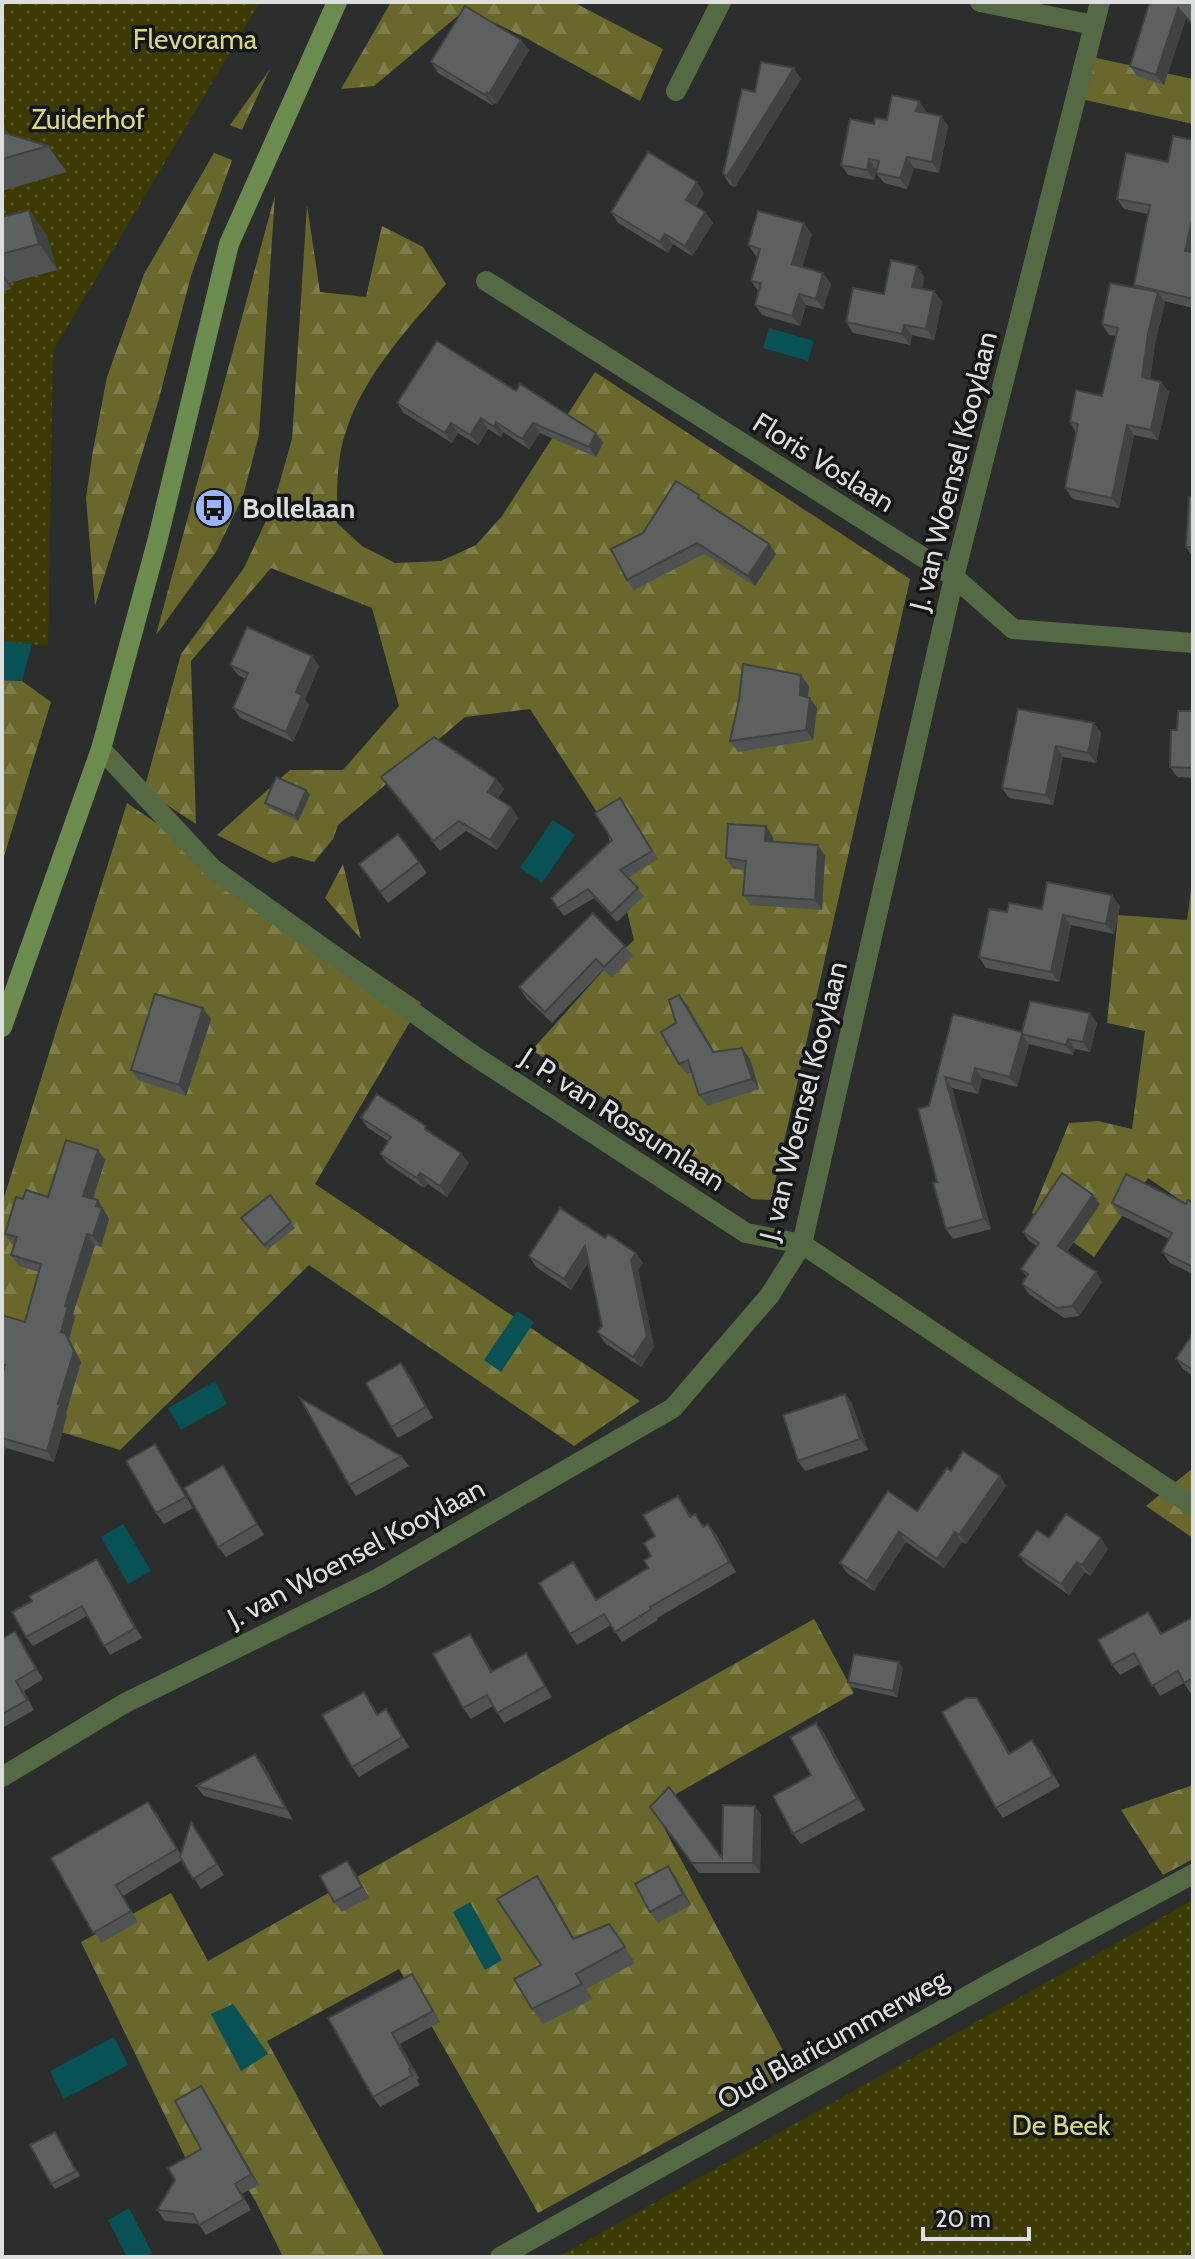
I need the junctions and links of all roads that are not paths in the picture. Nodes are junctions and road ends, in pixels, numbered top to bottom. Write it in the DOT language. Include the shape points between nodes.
graph roads {
  1 [pos="337,2"];
  2 [pos="721,2"];
  3 [pos="980,2"];
  4 [pos="1100,2"];
  5 [pos="1094,25"];
  6 [pos="676,91"];
  7 [pos="486,281"];
  8 [pos="954,577"];
  9 [pos="1193,643"];
  10 [pos="101,749"];
  11 [pos="2,1027"];
  12 [pos="802,1244"];
  13 [pos="1193,1506"];
  14 [pos="2,1777"];
  15 [pos="1193,1874"];
  16 [pos="500,2257"];
  1 -- 10 [label="main road" via="229,244"];
  2 -- 6 [label="street"];
  3 -- 5 [label="street"];
  4 -- 5 [label="street, J. van Woensel Kooylaan"];
  5 -- 8 [label="street, J. van Woensel Kooylaan"];
  7 -- 8 [label="street, Floris Voslaan"];
  8 -- 9 [label="street, Floris Voslaan" via="1013,629"];
  8 -- 12 [label="street, J. van Woensel Kooylaan"];
  10 -- 11 [label="main road"];
  10 -- 12 [label="street, J. P. van Rossumlaan" via="213,869 470,1053 746,1233"];
  12 -- 13 [label="street, J. P. van Rossumlaan"];
  12 -- 14 [label="street, J. van Woensel Kooylaan" via="770,1295 673,1408 377,1579 125,1703"];
  15 -- 16 [label="street, Oud Blaricummerweg"];
}
